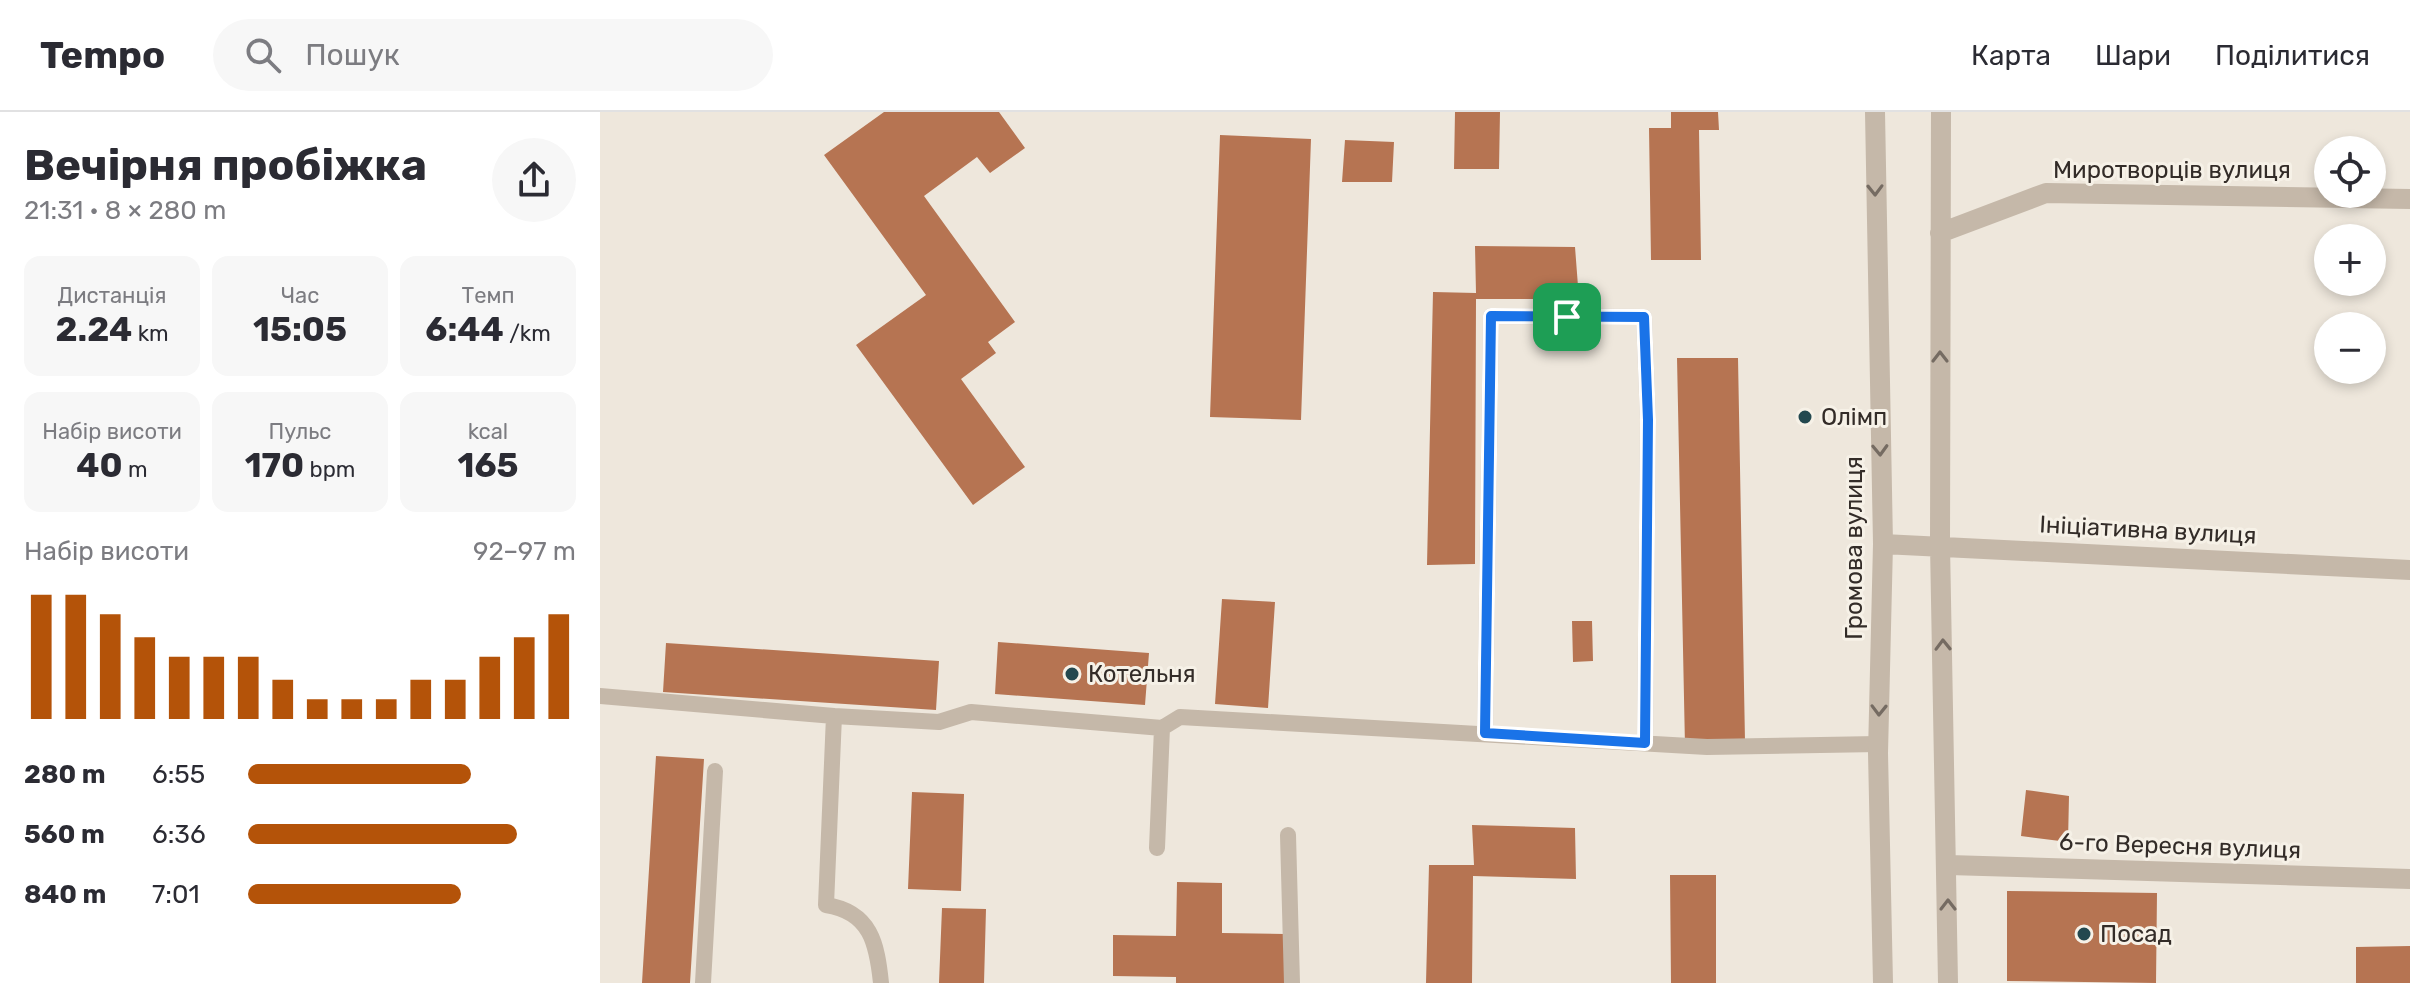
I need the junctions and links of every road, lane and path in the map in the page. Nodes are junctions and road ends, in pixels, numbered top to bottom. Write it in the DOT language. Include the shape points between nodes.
graph roads {
  1 [pos="1875,112"];
  2 [pos="1941,112"];
  3 [pos="2410,199"];
  4 [pos="1940,233"];
  5 [pos="1883,544"];
  6 [pos="1940,545"];
  7 [pos="2410,570"];
  8 [pos="600,696"];
  9 [pos="834,716"];
  10 [pos="1162,728"];
  11 [pos="1485,733"];
  12 [pos="1645,743"];
  13 [pos="1878,744"];
  14 [pos="715,771"];
  15 [pos="1288,835"];
  16 [pos="1157,848"];
  17 [pos="1949,865"];
  18 [pos="2410,879"];
  19 [pos="703,983"];
  20 [pos="881,983"];
  21 [pos="1292,983"];
  22 [pos="1883,983"];
  23 [pos="1948,983"];
  1 -- 5 [label="street, Громова вулиця, one-way"];
  2 -- 4 [label="street"];
  3 -- 4 [label="street, Миротворців вулиця" via="2046,193"];
  6 -- 4 [label="street, one-way"];
  5 -- 6 [label="street, Ініціативна вулиця"];
  5 -- 13 [label="street, Громова вулиця, one-way"];
  6 -- 7 [label="street, Ініціативна вулиця"];
  17 -- 6 [label="street, one-way"];
  8 -- 9 [label="lane"];
  9 -- 10 [label="lane" via="939,722 971,712"];
  9 -- 20 [label="lane" via="826,905 844,908 862,922 877,944"];
  10 -- 11 [label="lane" via="1180,717"];
  10 -- 16 [label="lane"];
  11 -- 12 [label="lane"];
  11 -- 12 [label="lane" via="1491,316 1644,317"];
  12 -- 13 [label="lane"];
  13 -- 22 [label="street, Громова вулиця"];
  14 -- 19 [label="lane"];
  15 -- 21 [label="lane"];
  17 -- 18 [label="street, 6-го Вересня вулиця"];
  23 -- 17 [label="street, one-way"];
}
